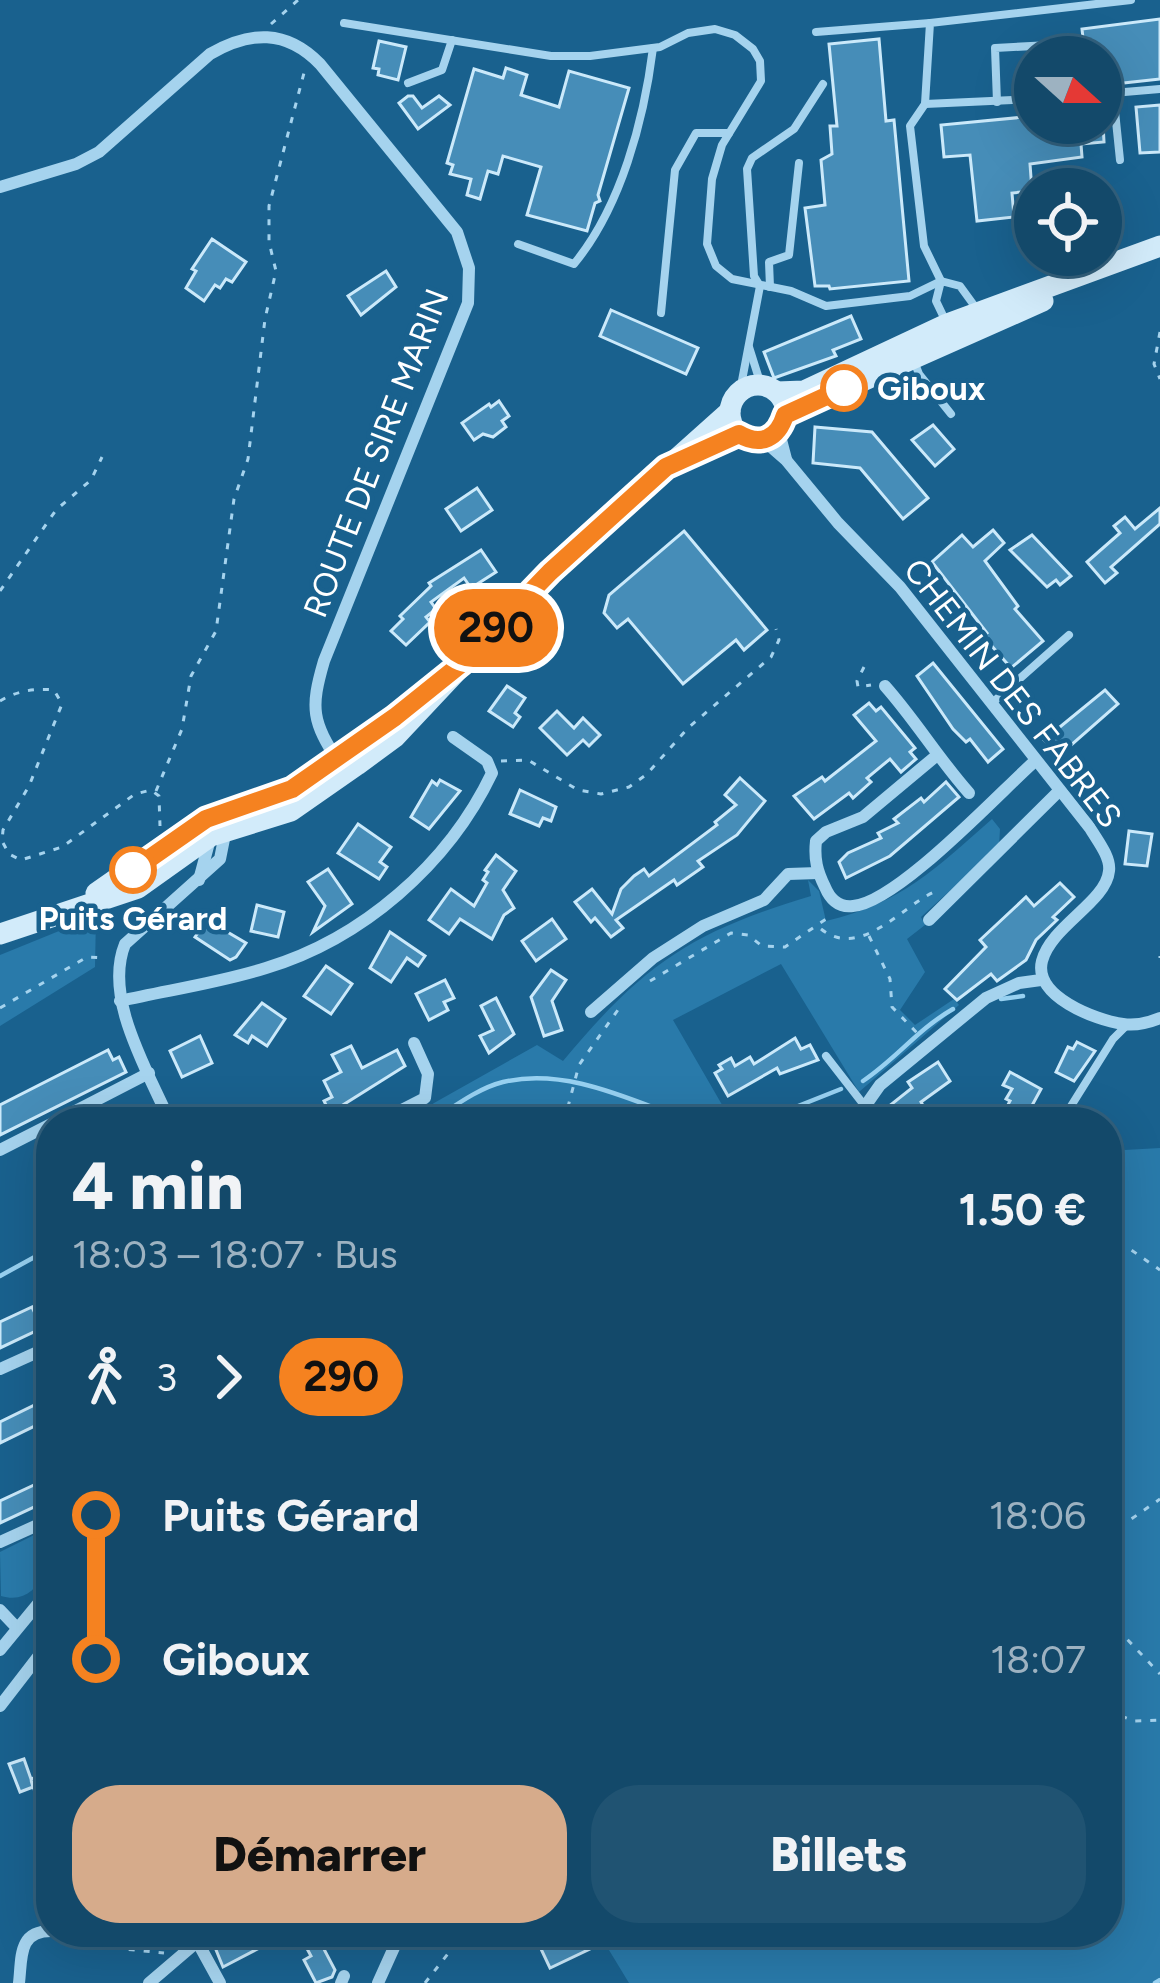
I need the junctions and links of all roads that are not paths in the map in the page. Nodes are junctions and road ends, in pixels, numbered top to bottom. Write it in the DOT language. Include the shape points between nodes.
graph roads {
  1 [pos="1131,0"];
  2 [pos="344,22"];
  3 [pos="931,23"];
  4 [pos="816,32"];
  5 [pos="452,40"];
  6 [pos="1014,47"];
  7 [pos="653,48"];
  8 [pos="407,83"];
  9 [pos="823,84"];
  10 [pos="1160,88"];
  11 [pos="1122,91"];
  12 [pos="1014,101"];
  13 [pos="997,102"];
  14 [pos="925,104"];
  15 [pos="729,133"];
  16 [pos="1118,144"];
  17 [pos="1120,160"];
  18 [pos="799,163"];
  19 [pos="0,188"];
  20 [pos="518,244"];
  21 [pos="1160,246"];
  22 [pos="941,281"];
  23 [pos="765,286"];
  24 [pos="979,311"];
  25 [pos="661,313"];
  26 [pos="947,324"];
  27 [pos="748,346"];
  28 [pos="905,353"];
  29 [pos="752,395"];
  30 [pos="951,414"];
  31 [pos="776,429"];
  32 [pos="739,434"];
  33 [pos="666,467"];
  34 [pos="1070,635"];
  35 [pos="885,686"];
  36 [pos="992,704"];
  37 [pos="453,737"];
  38 [pos="936,756"];
  39 [pos="1036,761"];
  40 [pos="341,766"];
  41 [pos="1060,791"];
  42 [pos="969,793"];
  43 [pos="214,829"];
  44 [pos="818,873"];
  45 [pos="52,915"];
  46 [pos="928,920"];
  47 [pos="0,934"];
  48 [pos="1041,980"];
  49 [pos="120,1001"];
  50 [pos="592,1012"];
  51 [pos="1160,1018"];
  52 [pos="1127,1025"];
  53 [pos="414,1042"];
  54 [pos="826,1055"];
  55 [pos="149,1073"];
  56 [pos="865,1106"];
  57 [pos="83,1107"];
  58 [pos="164,1107"];
  59 [pos="407,1107"];
  60 [pos="1070,1107"];
  61 [pos="36,1131"];
  62 [pos="0,1150"];
  63 [pos="36,1353"];
  64 [pos="0,1369"];
  65 [pos="36,1526"];
  66 [pos="0,1542"];
  67 [pos="36,1606"];
  68 [pos="0,1610"];
  69 [pos="17,1628"];
  70 [pos="0,1651"];
  71 [pos="36,1664"];
  72 [pos="0,1706"];
  73 [pos="36,1933"];
  74 [pos="186,1947"];
  75 [pos="200,1947"];
  76 [pos="394,1947"];
  77 [pos="19,1983"];
  78 [pos="149,1983"];
  79 [pos="220,1983"];
  80 [pos="378,1983"];
  1 -- 3 [label="lane"];
  2 -- 5 [label="lane"];
  3 -- 4 [label="lane"];
  3 -- 14 [label="lane"];
  5 -- 7 [label="lane" via="551,56"];
  5 -- 8 [label="lane" via="442,70"];
  6 -- 13 [label="lane" via="995,48"];
  7 -- 15 [label="lane" via="715,29 753,49 761,81"];
  7 -- 20 [label="lane" via="645,114 595,239 574,264"];
  9 -- 23 [label="lane" via="794,129 747,169 754,276"];
  10 -- 11 [label="lane"];
  12 -- 13 [label="lane"];
  13 -- 14 [label="lane"];
  14 -- 22 [label="lane" via="910,126 924,246"];
  15 -- 23 [label="lane" via="712,179 707,244 732,279"];
  15 -- 25 [label="lane" via="696,134 675,170"];
  16 -- 17 [label="lane"];
  18 -- 23 [label="lane" via="789,255 769,262"];
  19 -- 40 [label="street, ROUTE DE SIRE MARIN" via="99,152 210,54 262,34 310,54 457,232 471,283 460,323 319,676 313,713"];
  21 -- 24 [label="main road"];
  21 -- 28 [label="main road"];
  22 -- 23 [label="lane" via="910,296 826,305"];
  22 -- 24 [label="lane" via="960,286"];
  22 -- 26 [label="lane" via="936,302"];
  23 -- 27 [label="lane"];
  24 -- 26 [label="main road"];
  26 -- 28 [label="main road"];
  27 -- 29 [label="lane"];
  27 -- 29 [label="lane"];
  28 -- 29 [label="main road" via="804,391"];
  28 -- 30 [label="lane"];
  28 -- 31 [label="main road"];
  29 -- 31 [label="main road"];
  29 -- 32 [label="main road"];
  29 -- 33 [label="main road"];
  31 -- 32 [label="main road"];
  31 -- 36 [label="street, CHEMIN DES FABRES" via="786,460"];
  32 -- 33 [label="main road"];
  33 -- 40 [label="main road" via="461,664"];
  34 -- 36 [label="lane"];
  35 -- 38 [label="street"];
  36 -- 39 [label="street, CHEMIN DES FABRES"];
  37 -- 49 [label="street" via="492,773 444,847 374,914 266,968"];
  38 -- 42 [label="street"];
  38 -- 44 [label="street" via="863,817 826,832 816,842"];
  39 -- 41 [label="street, CHEMIN DES FABRES"];
  39 -- 44 [label="street" via="907,878 866,902 837,904"];
  40 -- 43 [label="main road"];
  41 -- 46 [label="street"];
  41 -- 48 [label="street, CHEMIN DES FABRES" via="1090,828 1109,872 1045,952"];
  43 -- 45 [label="main road" via="157,852"];
  43 -- 45 [label="main road" via="138,888"];
  43 -- 49 [label="street" via="199,880 125,944"];
  44 -- 50 [label="street" via="788,874 764,900 703,926"];
  45 -- 47 [label="main road"];
  48 -- 52 [label="street" via="1059,998"];
  48 -- 56 [label="street" via="986,998 880,1084"];
  49 -- 55 [label="street"];
  51 -- 52 [label="street"];
  52 -- 60 [label="lane"];
  53 -- 59 [label="street" via="428,1074 425,1098"];
  54 -- 56 [label="lane"];
  55 -- 57 [label="street"];
  55 -- 58 [label="street"];
  61 -- 62 [label="street"];
  63 -- 64 [label="street"];
  65 -- 66 [label="street"];
  67 -- 69 [label="street"];
  68 -- 69 [label="street"];
  69 -- 70 [label="street"];
  71 -- 72 [label="street"];
  73 -- 77 [label="street" via="27,1938"];
  74 -- 78 [label="street"];
  75 -- 79 [label="street"];
  76 -- 80 [label="street"];
}
